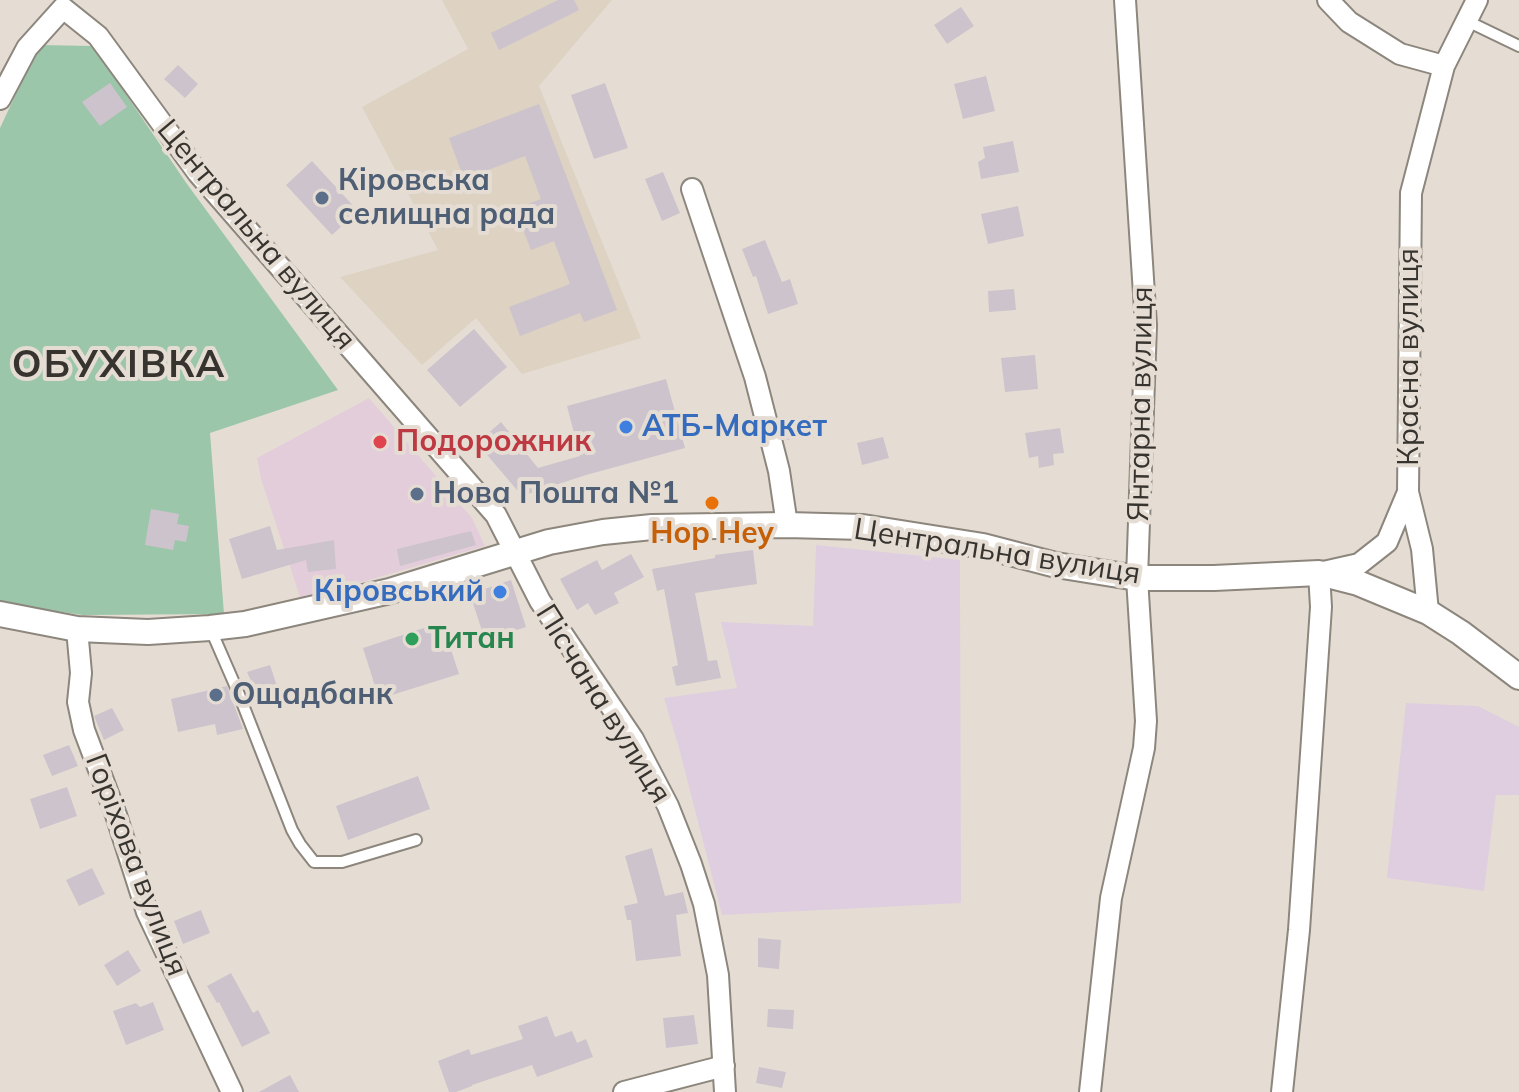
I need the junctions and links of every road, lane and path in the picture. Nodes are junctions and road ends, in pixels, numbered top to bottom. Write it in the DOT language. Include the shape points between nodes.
graph roads {
  1 [pos="1328,0"];
  2 [pos="1477,0"];
  3 [pos="1126,1"];
  4 [pos="62,4"];
  5 [pos="1465,20"];
  6 [pos="1519,46"];
  7 [pos="1444,66"];
  8 [pos="0,99"];
  9 [pos="692,189"];
  10 [pos="1408,492"];
  11 [pos="787,525"];
  12 [pos="514,554"];
  13 [pos="1319,573"];
  14 [pos="1137,578"];
  15 [pos="1428,612"];
  16 [pos="0,614"];
  17 [pos="210,628"];
  18 [pos="77,629"];
  19 [pos="1516,672"];
  20 [pos="416,840"];
  21 [pos="724,1066"];
  22 [pos="232,1092"];
  23 [pos="624,1092"];
  24 [pos="725,1092"];
  25 [pos="1090,1092"];
  26 [pos="1282,1092"];
  1 -- 7 [label="street" via="1349,22 1400,54"];
  2 -- 5 [label="street, Красна вулиця"];
  3 -- 14 [label="street, Янтарна вулиця" via="1146,325"];
  4 -- 8 [label="street, Центральна вулиця" via="27,48"];
  4 -- 12 [label="street, Центральна вулиця" via="98,36 198,173 496,515"];
  5 -- 6 [label="lane"];
  5 -- 7 [label="street, Красна вулиця"];
  7 -- 10 [label="street, Красна вулиця" via="1411,193"];
  9 -- 11 [label="street" via="755,377"];
  10 -- 13 [label="street" via="1387,542 1359,564"];
  10 -- 15 [label="street, Красна вулиця" via="1422,549"];
  11 -- 12 [label="street, Центральна вулиця" via="603,532"];
  11 -- 14 [label="street, Центральна вулиця" via="863,527"];
  12 -- 17 [label="street, Центральна вулиця" via="390,591"];
  12 -- 21 [label="street, Пісчана вулиця" via="633,739 668,806 704,904 718,975"];
  13 -- 14 [label="street, Центральна вулиця"];
  13 -- 15 [label="street, Центральна вулиця"];
  13 -- 26 [label="street" via="1300,915"];
  14 -- 25 [label="street, Янтарна вулиця" via="1144,748 1111,898"];
  15 -- 19 [label="street"];
  16 -- 18 [label="street, Центральна вулиця"];
  17 -- 18 [label="street, Центральна вулиця"];
  17 -- 20 [label="lane" via="292,830 314,862 342,862"];
  18 -- 22 [label="street, Горіхова вулиця" via="78,702 84,730 147,912"];
  21 -- 23 [label="street"];
  21 -- 24 [label="street, Пісчана вулиця"];
}
